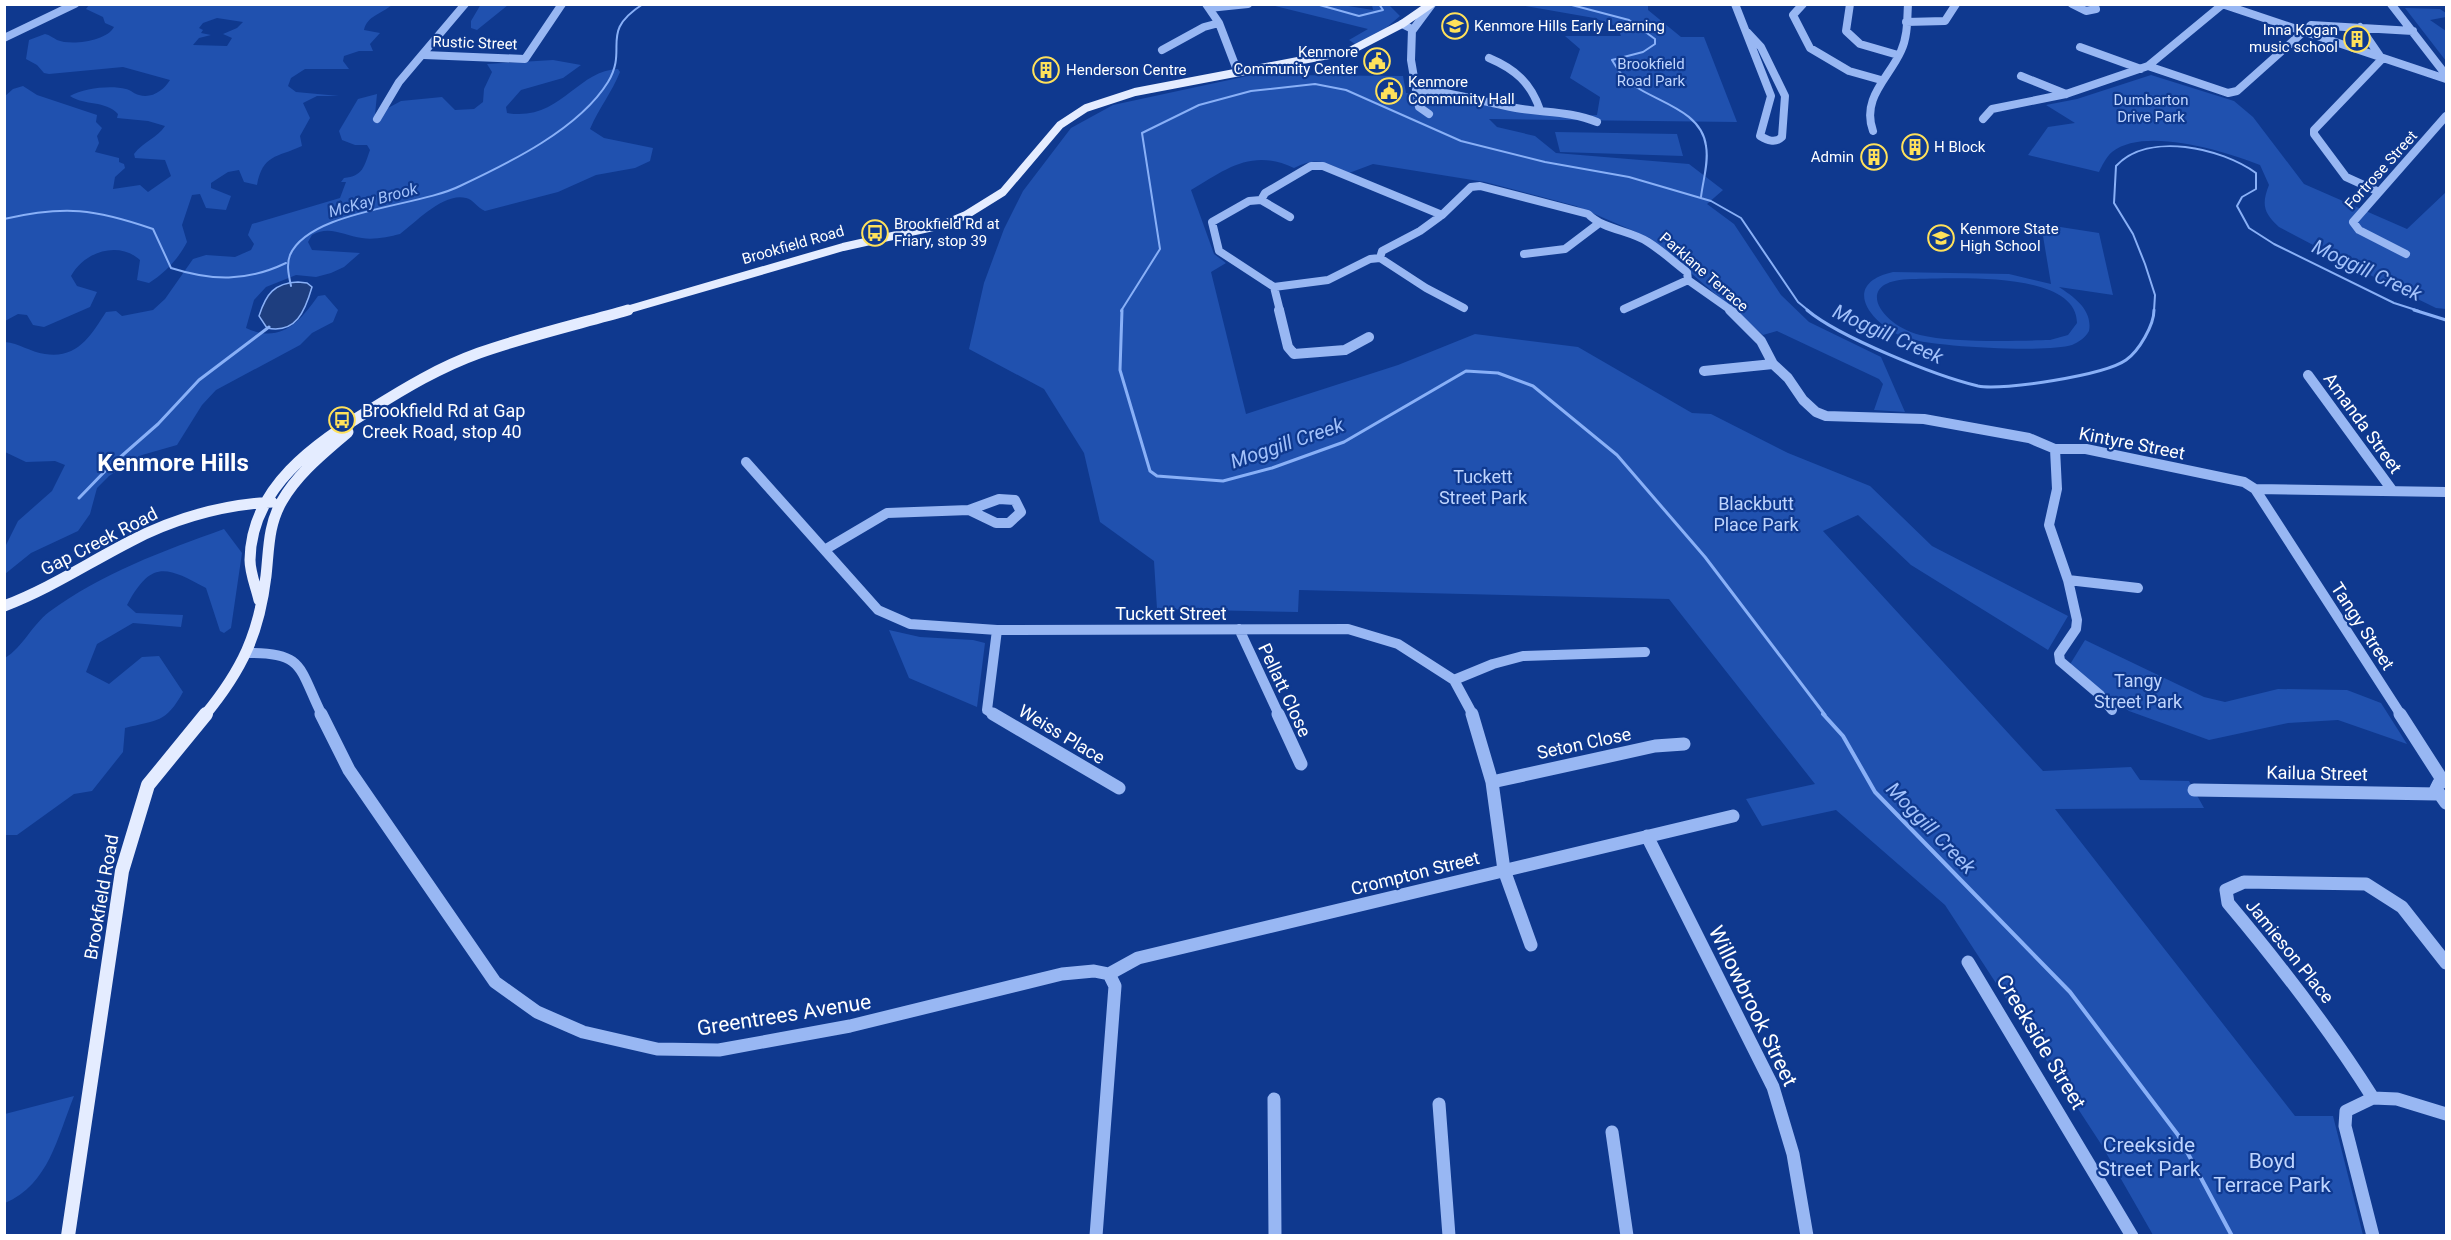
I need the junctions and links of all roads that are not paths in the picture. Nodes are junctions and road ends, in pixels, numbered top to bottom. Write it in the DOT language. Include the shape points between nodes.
graph roads {
  1 [pos="75,4"];
  2 [pos="465,4"];
  3 [pos="562,4"];
  4 [pos="1248,4"];
  5 [pos="1431,4"];
  6 [pos="1735,4"];
  7 [pos="1803,4"];
  8 [pos="1850,4"];
  9 [pos="1908,4"];
  10 [pos="1956,4"];
  11 [pos="2072,4"];
  12 [pos="2094,4"];
  13 [pos="2391,4"];
  14 [pos="2223,5"];
  15 [pos="1207,6"];
  16 [pos="1906,22"];
  17 [pos="1219,23"];
  18 [pos="1402,24"];
  19 [pos="2360,27"];
  20 [pos="1412,31"];
  21 [pos="2413,31"];
  22 [pos="1747,32"];
  23 [pos="2303,32"];
  24 [pos="4,38"];
  25 [pos="2080,47"];
  26 [pos="1162,50"];
  27 [pos="424,55"];
  28 [pos="1898,55"];
  29 [pos="1489,58"];
  30 [pos="2382,60"];
  31 [pos="2145,68"];
  32 [pos="1238,70"];
  33 [pos="2021,76"];
  34 [pos="2446,77"];
  35 [pos="1881,80"];
  36 [pos="1416,90"];
  37 [pos="2066,94"];
  38 [pos="1540,110"];
  39 [pos="1429,114"];
  40 [pos="2446,116"];
  41 [pos="1983,118"];
  42 [pos="377,119"];
  43 [pos="1597,122"];
  44 [pos="1872,131"];
  45 [pos="2379,192"];
  46 [pos="1261,200"];
  47 [pos="1442,215"];
  48 [pos="1290,217"];
  49 [pos="1598,224"];
  50 [pos="1524,254"];
  51 [pos="2406,254"];
  52 [pos="1380,258"];
  53 [pos="1688,280"];
  54 [pos="1275,287"];
  55 [pos="1464,308"];
  56 [pos="1624,309"];
  57 [pos="1369,337"];
  58 [pos="1773,364"];
  59 [pos="1704,371"];
  60 [pos="2308,375"];
  61 [pos="375,408"];
  62 [pos="1813,412"];
  63 [pos="2055,449"];
  64 [pos="746,462"];
  65 [pos="2255,489"];
  66 [pos="2392,490"];
  67 [pos="2446,492"];
  68 [pos="282,501"];
  69 [pos="267,502"];
  70 [pos="969,510"];
  71 [pos="826,549"];
  72 [pos="2068,580"];
  73 [pos="2138,588"];
  74 [pos="259,600"];
  75 [pos="4,606"];
  76 [pos="1239,629"];
  77 [pos="998,630"];
  78 [pos="1645,652"];
  79 [pos="248,653"];
  80 [pos="1455,680"];
  81 [pos="2112,710"];
  82 [pos="1684,744"];
  83 [pos="1301,765"];
  84 [pos="2445,781"];
  85 [pos="1492,782"];
  86 [pos="1119,788"];
  87 [pos="2194,790"];
  88 [pos="2442,798"];
  89 [pos="1733,816"];
  90 [pos="1647,836"];
  91 [pos="1503,870"];
  92 [pos="1531,945"];
  93 [pos="1968,962"];
  94 [pos="2446,963"];
  95 [pos="1110,974"];
  96 [pos="2373,1098"];
  97 [pos="1274,1099"];
  98 [pos="1439,1104"];
  99 [pos="2446,1114"];
  100 [pos="1612,1132"];
  101 [pos="68,1236"];
  102 [pos="1096,1236"];
  103 [pos="1275,1236"];
  104 [pos="1449,1236"];
  105 [pos="1627,1236"];
  106 [pos="1807,1236"];
  107 [pos="2133,1236"];
  108 [pos="2373,1236"];
  1 -- 24 [label="street"];
  2 -- 27 [label="street"];
  3 -- 27 [label="street, Rustic Street" via="525,59"];
  4 -- 15 [label="street"];
  5 -- 18 [label="main road, Brookfield Road"];
  5 -- 20 [label="street"];
  6 -- 22 [label="street"];
  7 -- 35 [label="street" via="1793,15 1807,45 1849,71"];
  8 -- 28 [label="street" via="1846,31 1860,44"];
  9 -- 16 [label="street"];
  10 -- 16 [label="street" via="1945,21"];
  11 -- 12 [label="street" via="2086,11 2096,9"];
  13 -- 21 [label="street"];
  14 -- 23 [label="street"];
  14 -- 31 [label="street"];
  15 -- 17 [label="street"];
  16 -- 28 [label="street"];
  17 -- 26 [label="street"];
  17 -- 32 [label="street"];
  18 -- 20 [label="street"];
  18 -- 32 [label="main road, Brookfield Road" via="1350,51"];
  19 -- 21 [label="street"];
  19 -- 23 [label="street" via="2313,24"];
  19 -- 30 [label="street"];
  20 -- 36 [label="street"];
  21 -- 34 [label="street"];
  22 -- 22 [label="street" via="1761,47 1785,96 1779,140 1768,141 1760,136 1771,96"];
  23 -- 30 [label="street"];
  23 -- 31 [label="street" via="2237,91 2228,93"];
  25 -- 31 [label="street"];
  27 -- 42 [label="street" via="399,82"];
  28 -- 35 [label="street"];
  29 -- 38 [label="street" via="1526,79"];
  30 -- 34 [label="street"];
  30 -- 45 [label="street" via="2314,130 2346,177"];
  31 -- 37 [label="street"];
  32 -- 61 [label="main road, Brookfield Road" via="1129,93 1074,114 1047,139 1003,192 958,219 832,250 479,353 419,379"];
  33 -- 37 [label="street"];
  35 -- 44 [label="street" via="1868,118"];
  36 -- 38 [label="street" via="1442,90"];
  36 -- 39 [label="street" via="1419,107"];
  37 -- 41 [label="street" via="1992,109"];
  38 -- 43 [label="street" via="1582,115"];
  40 -- 45 [label="street, Fortrose Street"];
  45 -- 51 [label="street, Fortrose Street" via="2353,222 2359,230"];
  46 -- 47 [label="street" via="1265,193 1311,166 1323,166"];
  46 -- 48 [label="street"];
  46 -- 54 [label="street" via="1250,201 1223,215 1211,227 1219,251"];
  47 -- 49 [label="street, Parklane Terrace" via="1471,187 1480,186 1588,214"];
  47 -- 52 [label="street" via="1382,251"];
  49 -- 50 [label="street" via="1571,248 1554,254"];
  49 -- 53 [label="street, Parklane Terrace" via="1613,226 1648,242 1687,272"];
  52 -- 54 [label="street" via="1328,280"];
  52 -- 55 [label="street"];
  53 -- 56 [label="street"];
  53 -- 58 [label="street, Parklane Terrace" via="1703,287 1750,327 1770,353"];
  54 -- 57 [label="street" via="1288,347 1294,354 1345,350"];
  58 -- 59 [label="street"];
  58 -- 62 [label="street, Parklane Terrace" via="1785,372"];
  60 -- 66 [label="street, Amanda Street"];
  61 -- 68 [label="main road, Brookfield Road" via="306,469"];
  61 -- 69 [label="main road, Brookfield Road" via="302,457"];
  62 -- 63 [label="street, Kintyre Street" via="1826,416 1924,419 2029,438"];
  63 -- 65 [label="street, Kintyre Street" via="2086,449 2244,482"];
  63 -- 72 [label="street" via="2057,489 2049,525"];
  64 -- 71 [label="street, Tuckett Street"];
  65 -- 66 [label="street, Kintyre Street"];
  65 -- 84 [label="street, Tangy Street"];
  66 -- 67 [label="street, Kintyre Street"];
  68 -- 69 [label="main road, Gap Creek Road"];
  68 -- 74 [label="main road, Brookfield Road" via="268,537 266,577"];
  69 -- 74 [label="main road, Brookfield Road" via="255,527 251,552"];
  69 -- 75 [label="main road, Gap Creek Road" via="217,509 163,527 45,589"];
  70 -- 71 [label="street" via="887,513"];
  71 -- 77 [label="street, Tuckett Street" via="879,609 910,624"];
  72 -- 73 [label="street"];
  72 -- 81 [label="street" via="2077,620 2076,629 2059,654 2060,661"];
  74 -- 79 [label="main road, Brookfield Road"];
  76 -- 77 [label="street, Tuckett Street"];
  76 -- 80 [label="street, Tuckett Street" via="1348,629 1398,644"];
  76 -- 83 [label="street, Pellatt Close"];
  77 -- 86 [label="street, Weiss Place" via="987,710"];
  78 -- 80 [label="street" via="1627,656 1534,654 1505,659"];
  79 -- 95 [label="street, Greentrees Avenue" via="275,653 295,661 350,770 495,982 512,997 570,1030 661,1049 715,1050 855,1027 1062,974 1094,970"];
  79 -- 101 [label="main road, Brookfield Road" via="231,683 148,785 134,825 122,871"];
  80 -- 85 [label="street" via="1476,720"];
  82 -- 85 [label="street, Seton Close" via="1655,746"];
  84 -- 88 [label="street, Kailua Street" via="2436,785"];
  85 -- 91 [label="street"];
  87 -- 88 [label="street, Kailua Street"];
  89 -- 90 [label="street, Crompton Street"];
  90 -- 91 [label="street, Crompton Street"];
  90 -- 106 [label="street, Willowbrook Street" via="1773,1087 1793,1154"];
  91 -- 92 [label="street"];
  91 -- 95 [label="street, Crompton Street" via="1138,958"];
  93 -- 107 [label="street, Creekside Street"];
  94 -- 96 [label="street, Jamieson Place" via="2398,901 2366,884 2244,882 2226,890 2228,903 2326,1025"];
  95 -- 102 [label="street" via="1115,986"];
  96 -- 99 [label="street" via="2397,1100"];
  96 -- 108 [label="street" via="2346,1112 2344,1126"];
  97 -- 103 [label="street"];
  98 -- 104 [label="street"];
  100 -- 105 [label="street"];
}
